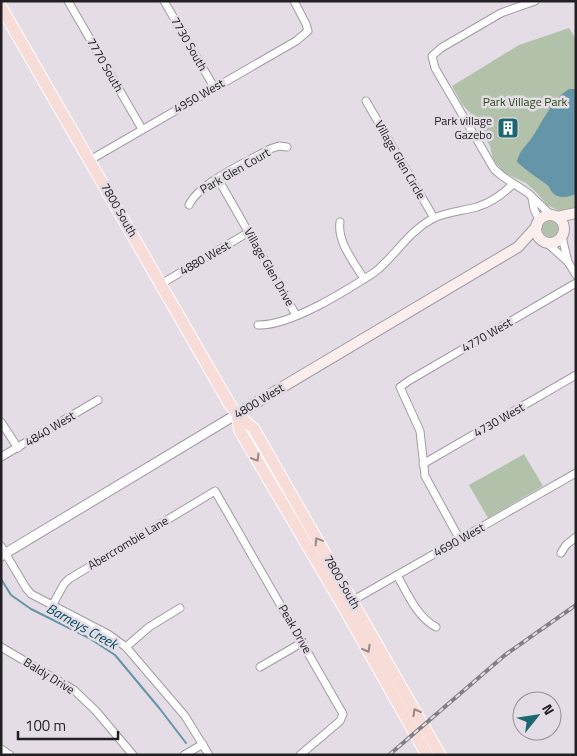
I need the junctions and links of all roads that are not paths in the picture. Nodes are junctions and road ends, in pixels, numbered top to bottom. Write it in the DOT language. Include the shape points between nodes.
graph roads {
  1 [pos="68,1"];
  2 [pos="164,1"];
  3 [pos="294,1"];
  4 [pos="535,1"];
  5 [pos="1,7"];
  6 [pos="214,88"];
  7 [pos="366,101"];
  8 [pos="142,129"];
  9 [pos="287,147"];
  10 [pos="90,160"];
  11 [pos="218,179"];
  12 [pos="513,184"];
  13 [pos="532,198"];
  14 [pos="189,205"];
  15 [pos="576,213"];
  16 [pos="554,216"];
  17 [pos="434,218"];
  18 [pos="576,218"];
  19 [pos="340,222"];
  20 [pos="538,223"];
  21 [pos="249,232"];
  22 [pos="563,234"];
  23 [pos="545,242"];
  24 [pos="518,247"];
  25 [pos="568,262"];
  26 [pos="576,275"];
  27 [pos="364,279"];
  28 [pos="576,283"];
  29 [pos="161,284"];
  30 [pos="296,315"];
  31 [pos="258,325"];
  32 [pos="576,376"];
  33 [pos="98,400"];
  34 [pos="237,414"];
  35 [pos="1,422"];
  36 [pos="18,448"];
  37 [pos="1,457"];
  38 [pos="423,464"];
  39 [pos="576,473"];
  40 [pos="215,491"];
  41 [pos="576,537"];
  42 [pos="459,538"];
  43 [pos="3,552"];
  44 [pos="561,553"];
  45 [pos="397,575"];
  46 [pos="353,600"];
  47 [pos="52,606"];
  48 [pos="343,606"];
  49 [pos="180,608"];
  50 [pos="436,627"];
  51 [pos="302,642"];
  52 [pos="1,646"];
  53 [pos="126,647"];
  54 [pos="260,667"];
  55 [pos="203,744"];
  56 [pos="1,749"];
  57 [pos="10,755"];
  58 [pos="133,755"];
  59 [pos="184,755"];
  60 [pos="209,755"];
  61 [pos="300,755"];
  62 [pos="427,755"];
  63 [pos="440,755"];
  1 -- 8 [label="street, 7770 South"];
  2 -- 6 [label="street, 7730 South"];
  3 -- 6 [label="street, 4950 West" via="308,31"];
  4 -- 12 [label="street" via="501,13 440,48 432,56 435,68 490,163"];
  5 -- 10 [label="main road, 7800 South"];
  6 -- 8 [label="street, 4950 West"];
  7 -- 17 [label="street, Village Glen Circle"];
  8 -- 10 [label="street, 4950 West"];
  9 -- 11 [label="street, Park Glen Court" via="270,149"];
  10 -- 29 [label="main road, 7800 South"];
  11 -- 14 [label="street, Park Glen Court" via="199,190"];
  11 -- 21 [label="street, Village Glen Drive"];
  12 -- 13 [label="street"];
  12 -- 17 [label="street, Village Glen Drive" via="479,206"];
  13 -- 16 [label="street"];
  13 -- 20 [label="street"];
  15 -- 16 [label="main road, 4800 West"];
  16 -- 20 [label="main road, 4800 West" via="545,216"];
  16 -- 22 [label="main road" via="562,223"];
  17 -- 27 [label="street, Village Glen Drive" via="415,231 382,266"];
  18 -- 22 [label="main road, 4800 West"];
  19 -- 27 [label="street" via="342,240"];
  20 -- 23 [label="main road" via="538,235"];
  20 -- 24 [label="main road, 4800 West"];
  21 -- 29 [label="street, 4880 West"];
  21 -- 30 [label="street, Village Glen Drive"];
  22 -- 23 [label="main road, 4800 West" via="556,242"];
  22 -- 25 [label="street"];
  23 -- 24 [label="main road, 4800 West"];
  23 -- 25 [label="street"];
  24 -- 34 [label="main road, 4800 West"];
  25 -- 26 [label="street"];
  27 -- 30 [label="street, Village Glen Drive"];
  28 -- 38 [label="street, 4770 West" via="400,387 420,430"];
  29 -- 34 [label="main road, 7800 South"];
  30 -- 31 [label="street" via="274,324"];
  32 -- 38 [label="street, 4730 West"];
  33 -- 36 [label="street, 4840 West"];
  34 -- 43 [label="street, 4800 West"];
  46 -- 34 [label="main road, 7800 South, one-way" via="254,429"];
  34 -- 48 [label="main road, 7800 South, one-way" via="240,431"];
  35 -- 36 [label="street"];
  36 -- 37 [label="street, 4840 West"];
  38 -- 42 [label="street" via="429,484"];
  39 -- 42 [label="street, 4690 West"];
  40 -- 47 [label="street, Abercrombie Lane" via="69,579"];
  40 -- 51 [label="street, Peak Drive"];
  41 -- 44 [label="street"];
  42 -- 45 [label="street, 4690 West"];
  43 -- 47 [label="street" via="31,594"];
  45 -- 46 [label="street, 4690 West"];
  45 -- 50 [label="street" via="421,615"];
  46 -- 48 [label="street, 4690 West"];
  63 -- 46 [label="main road, 7800 South, one-way"];
  47 -- 53 [label="street" via="91,624"];
  48 -- 62 [label="main road, 7800 South, one-way"];
  49 -- 53 [label="street" via="149,627"];
  51 -- 54 [label="street"];
  51 -- 61 [label="street, Peak Drive" via="343,714 340,721"];
  52 -- 58 [label="street, Baldy Drive" via="85,699"];
  53 -- 55 [label="street" via="185,716"];
  55 -- 59 [label="street"];
  55 -- 60 [label="street"];
  56 -- 57 [label="street"];
}
